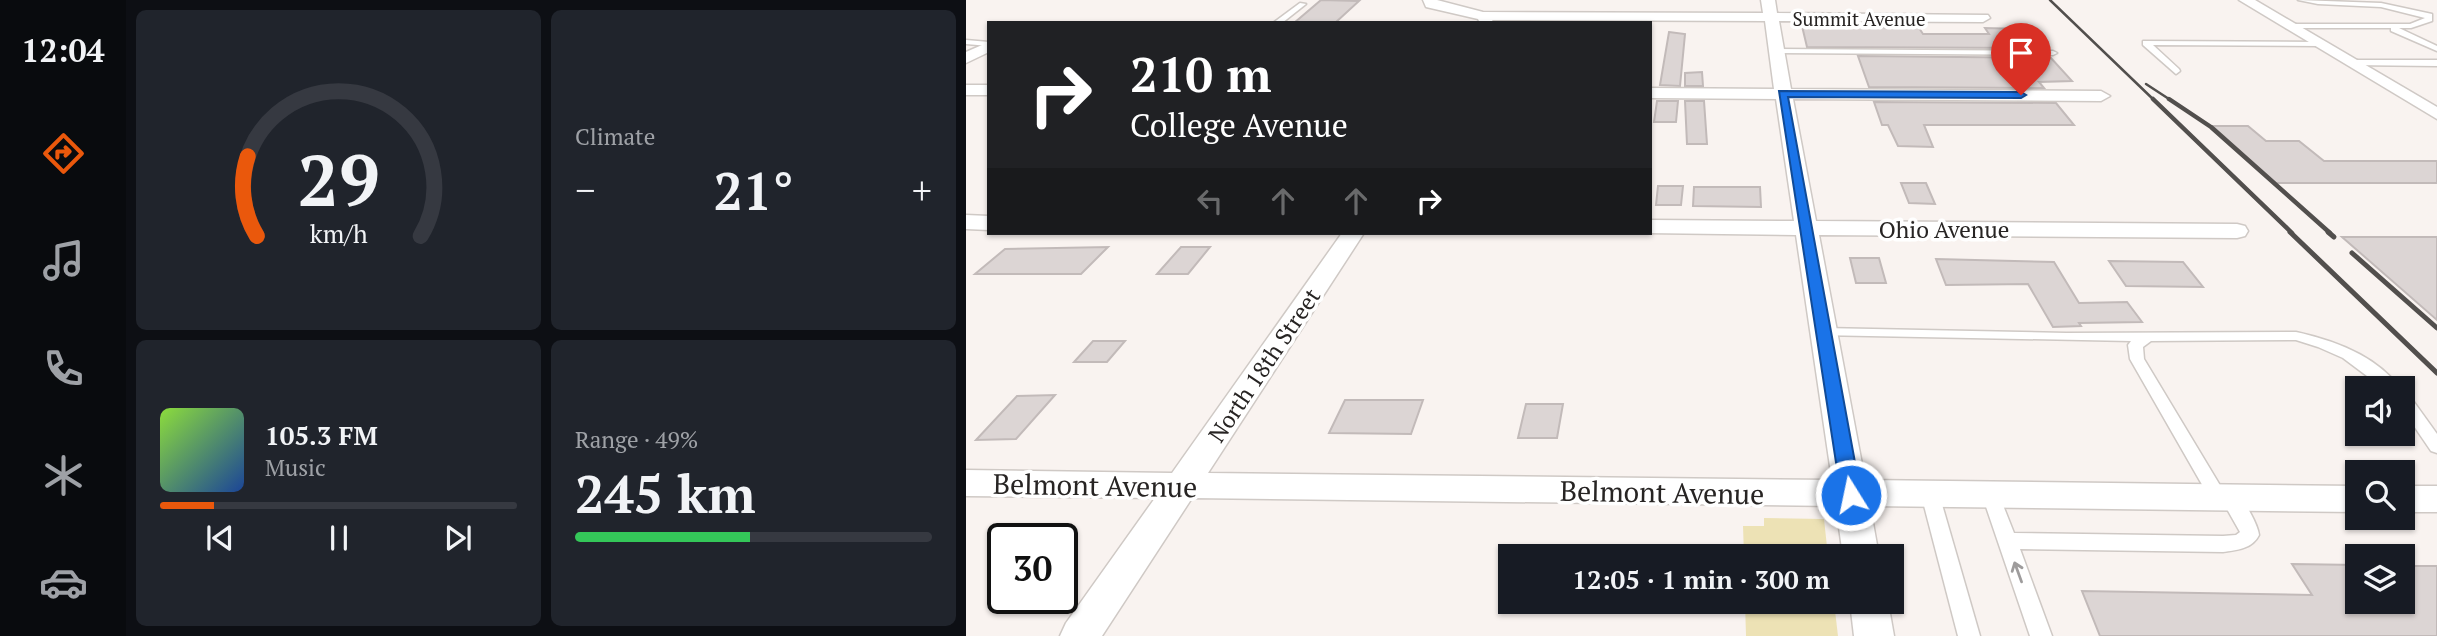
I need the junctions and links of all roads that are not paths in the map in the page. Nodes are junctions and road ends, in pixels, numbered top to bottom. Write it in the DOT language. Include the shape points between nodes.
graph roads {
  1 [pos="1430,0"];
  2 [pos="2246,0"];
  3 [pos="2301,0"];
  4 [pos="1594,1"];
  5 [pos="1302,4"];
  6 [pos="1770,9"];
  7 [pos="1599,16"];
  8 [pos="1983,18"];
  9 [pos="1485,19"];
  10 [pos="1280,21"];
  11 [pos="2291,27"];
  12 [pos="966,42"];
  13 [pos="2320,44"];
  14 [pos="987,45"];
  15 [pos="987,46"];
  16 [pos="2437,49"];
  17 [pos="1776,51"];
  18 [pos="2053,53"];
  19 [pos="966,58"];
  20 [pos="2352,63"];
  21 [pos="2437,63"];
  22 [pos="2176,71"];
  23 [pos="966,90"];
  24 [pos="987,90"];
  25 [pos="1652,93"];
  26 [pos="1782,94"];
  27 [pos="2101,96"];
  28 [pos="2437,114"];
  29 [pos="966,222"];
  30 [pos="987,223"];
  31 [pos="1652,227"];
  32 [pos="1806,228"];
  33 [pos="2237,231"];
  34 [pos="1352,235"];
  35 [pos="1822,332"];
  36 [pos="2147,337"];
  37 [pos="2379,376"];
  38 [pos="2415,416"];
  39 [pos="2437,447"];
  40 [pos="966,483"];
  41 [pos="1183,486"];
  42 [pos="1930,494"];
  43 [pos="1851,495"];
  44 [pos="1991,495"];
  45 [pos="2224,497"];
  46 [pos="2345,499"];
  47 [pos="2415,499"];
  48 [pos="2437,499"];
  49 [pos="2007,541"];
  50 [pos="1859,544"];
  51 [pos="1870,614"];
  52 [pos="1080,636"];
  53 [pos="1874,636"];
  54 [pos="1969,636"];
  55 [pos="2041,636"];
  1 -- 9 [label="street" via="1430,4"];
  2 -- 11 [label="street"];
  3 -- 11 [label="lane" via="2397,3 2429,19 2411,26"];
  4 -- 7 [label="street"];
  5 -- 10 [label="lane"];
  6 -- 7 [label="street, Summit Avenue"];
  6 -- 8 [label="street, Summit Avenue"];
  6 -- 17 [label="street"];
  7 -- 9 [label="street, Summit Avenue"];
  11 -- 13 [label="street"];
  11 -- 16 [label="lane" via="2397,29"];
  12 -- 14 [label="lane"];
  13 -- 20 [label="street"];
  13 -- 22 [label="lane" via="2146,43"];
  15 -- 19 [label="street"];
  17 -- 18 [label="lane"];
  17 -- 26 [label="street"];
  20 -- 21 [label="lane"];
  20 -- 28 [label="street"];
  23 -- 24 [label="street"];
  25 -- 26 [label="street"];
  26 -- 27 [label="street"];
  26 -- 32 [label="street"];
  29 -- 30 [label="street"];
  31 -- 32 [label="street, Ohio Avenue"];
  32 -- 33 [label="street, Ohio Avenue"];
  32 -- 35 [label="street"];
  34 -- 41 [label="street, North 18th Street"];
  35 -- 36 [label="lane"];
  35 -- 43 [label="street"];
  36 -- 37 [label="lane" via="2297,336 2320,341"];
  36 -- 45 [label="lane" via="2135,345 2137,359"];
  38 -- 39 [label="lane"];
  40 -- 41 [label="street, Belmont Avenue"];
  41 -- 43 [label="street, Belmont Avenue"];
  41 -- 52 [label="street, North 18th Street"];
  42 -- 43 [label="street, Belmont Avenue"];
  42 -- 44 [label="street, Belmont Avenue"];
  42 -- 54 [label="lane"];
  43 -- 50 [label="street"];
  44 -- 45 [label="street, Belmont Avenue"];
  44 -- 49 [label="lane"];
  45 -- 46 [label="street, Belmont Avenue"];
  45 -- 49 [label="lane" via="2249,527 2250,535 2240,542"];
  47 -- 48 [label="street"];
  55 -- 49 [label="lane, one-way"];
  51 -- 53 [label="street"];
}
